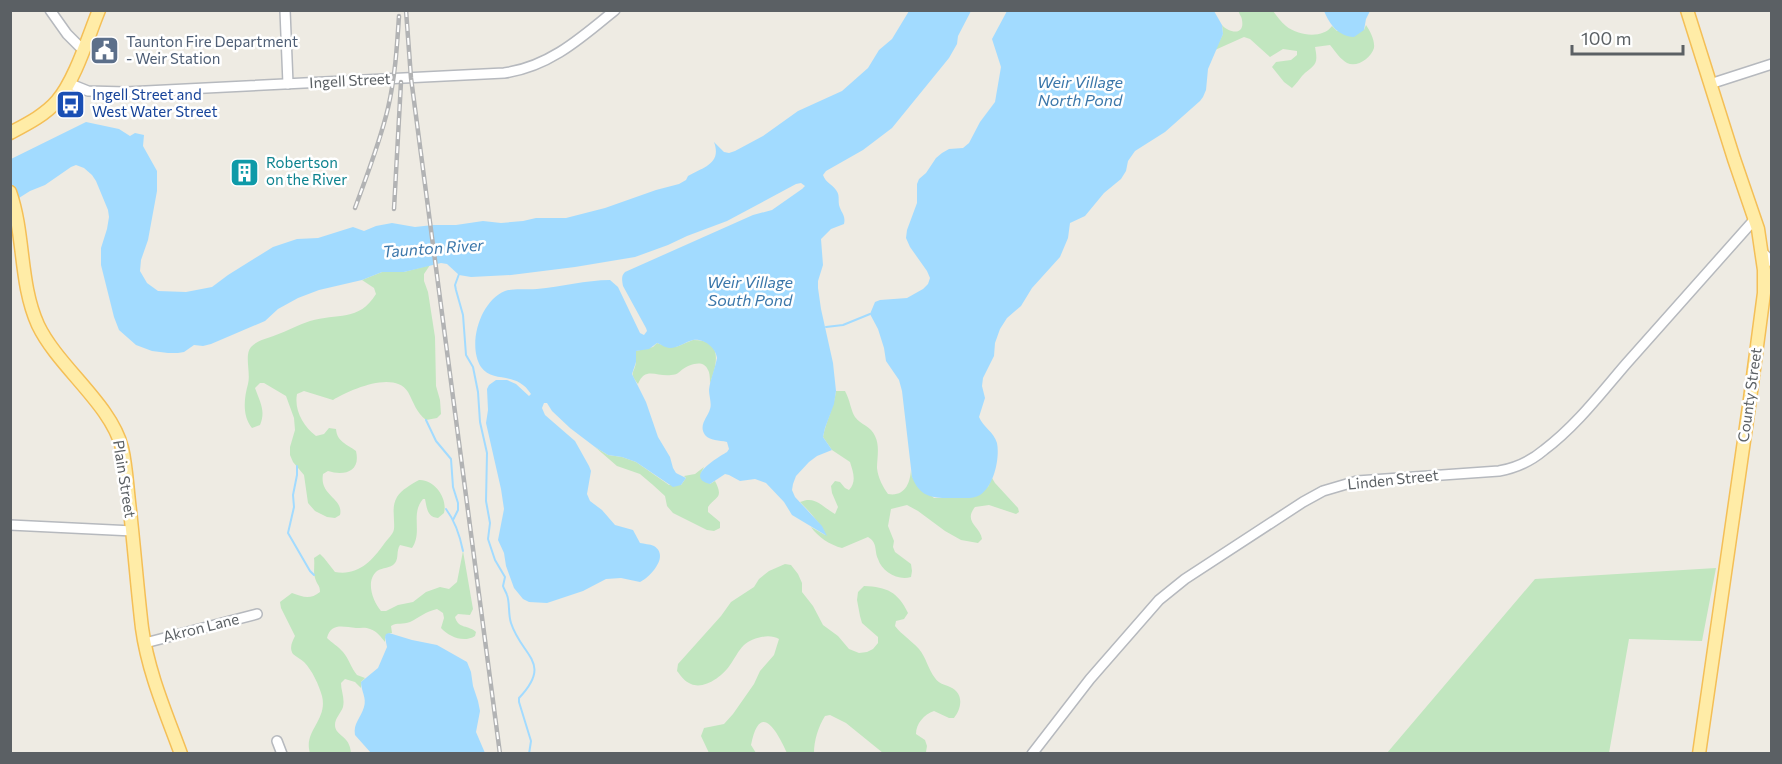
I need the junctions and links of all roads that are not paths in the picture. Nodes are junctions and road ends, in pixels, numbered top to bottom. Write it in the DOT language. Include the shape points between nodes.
graph roads {
  1 [pos="50,10"];
  2 [pos="99,10"];
  3 [pos="285,10"];
  4 [pos="615,10"];
  5 [pos="1687,10"];
  6 [pos="83,50"];
  7 [pos="1772,64"];
  8 [pos="68,83"];
  9 [pos="288,84"];
  10 [pos="1710,84"];
  11 [pos="10,133"];
  12 [pos="10,192"];
  13 [pos="1754,220"];
  14 [pos="16,245"];
  15 [pos="1767,258"];
  16 [pos="10,525"];
  17 [pos="133,531"];
  18 [pos="257,614"];
  19 [pos="145,642"];
  20 [pos="277,741"];
  21 [pos="181,753"];
  22 [pos="282,753"];
  23 [pos="1032,753"];
  24 [pos="1699,753"];
  1 -- 6 [label="street"];
  2 -- 6 [label="main road"];
  3 -- 9 [label="street"];
  4 -- 9 [label="street, Ingell Street" via="562,52 513,72"];
  5 -- 10 [label="main road, County Street"];
  6 -- 8 [label="main road"];
  7 -- 10 [label="street"];
  8 -- 9 [label="street, Ingell Street" via="94,92"];
  8 -- 11 [label="main road" via="49,109"];
  10 -- 13 [label="main road, County Street"];
  12 -- 14 [label="main road, Plain Street" via="15,205"];
  13 -- 15 [label="main road, County Street"];
  13 -- 23 [label="street, Linden Street" via="1585,411 1543,451 1510,469 1357,481 1323,491 1303,502 1159,600"];
  14 -- 17 [label="main road, Plain Street" via="40,330 119,440"];
  15 -- 24 [label="main road, County Street"];
  16 -- 17 [label="street"];
  17 -- 19 [label="main road, Plain Street"];
  18 -- 19 [label="street, Akron Lane"];
  19 -- 21 [label="main road, Plain Street"];
  20 -- 22 [label="street"];
}
